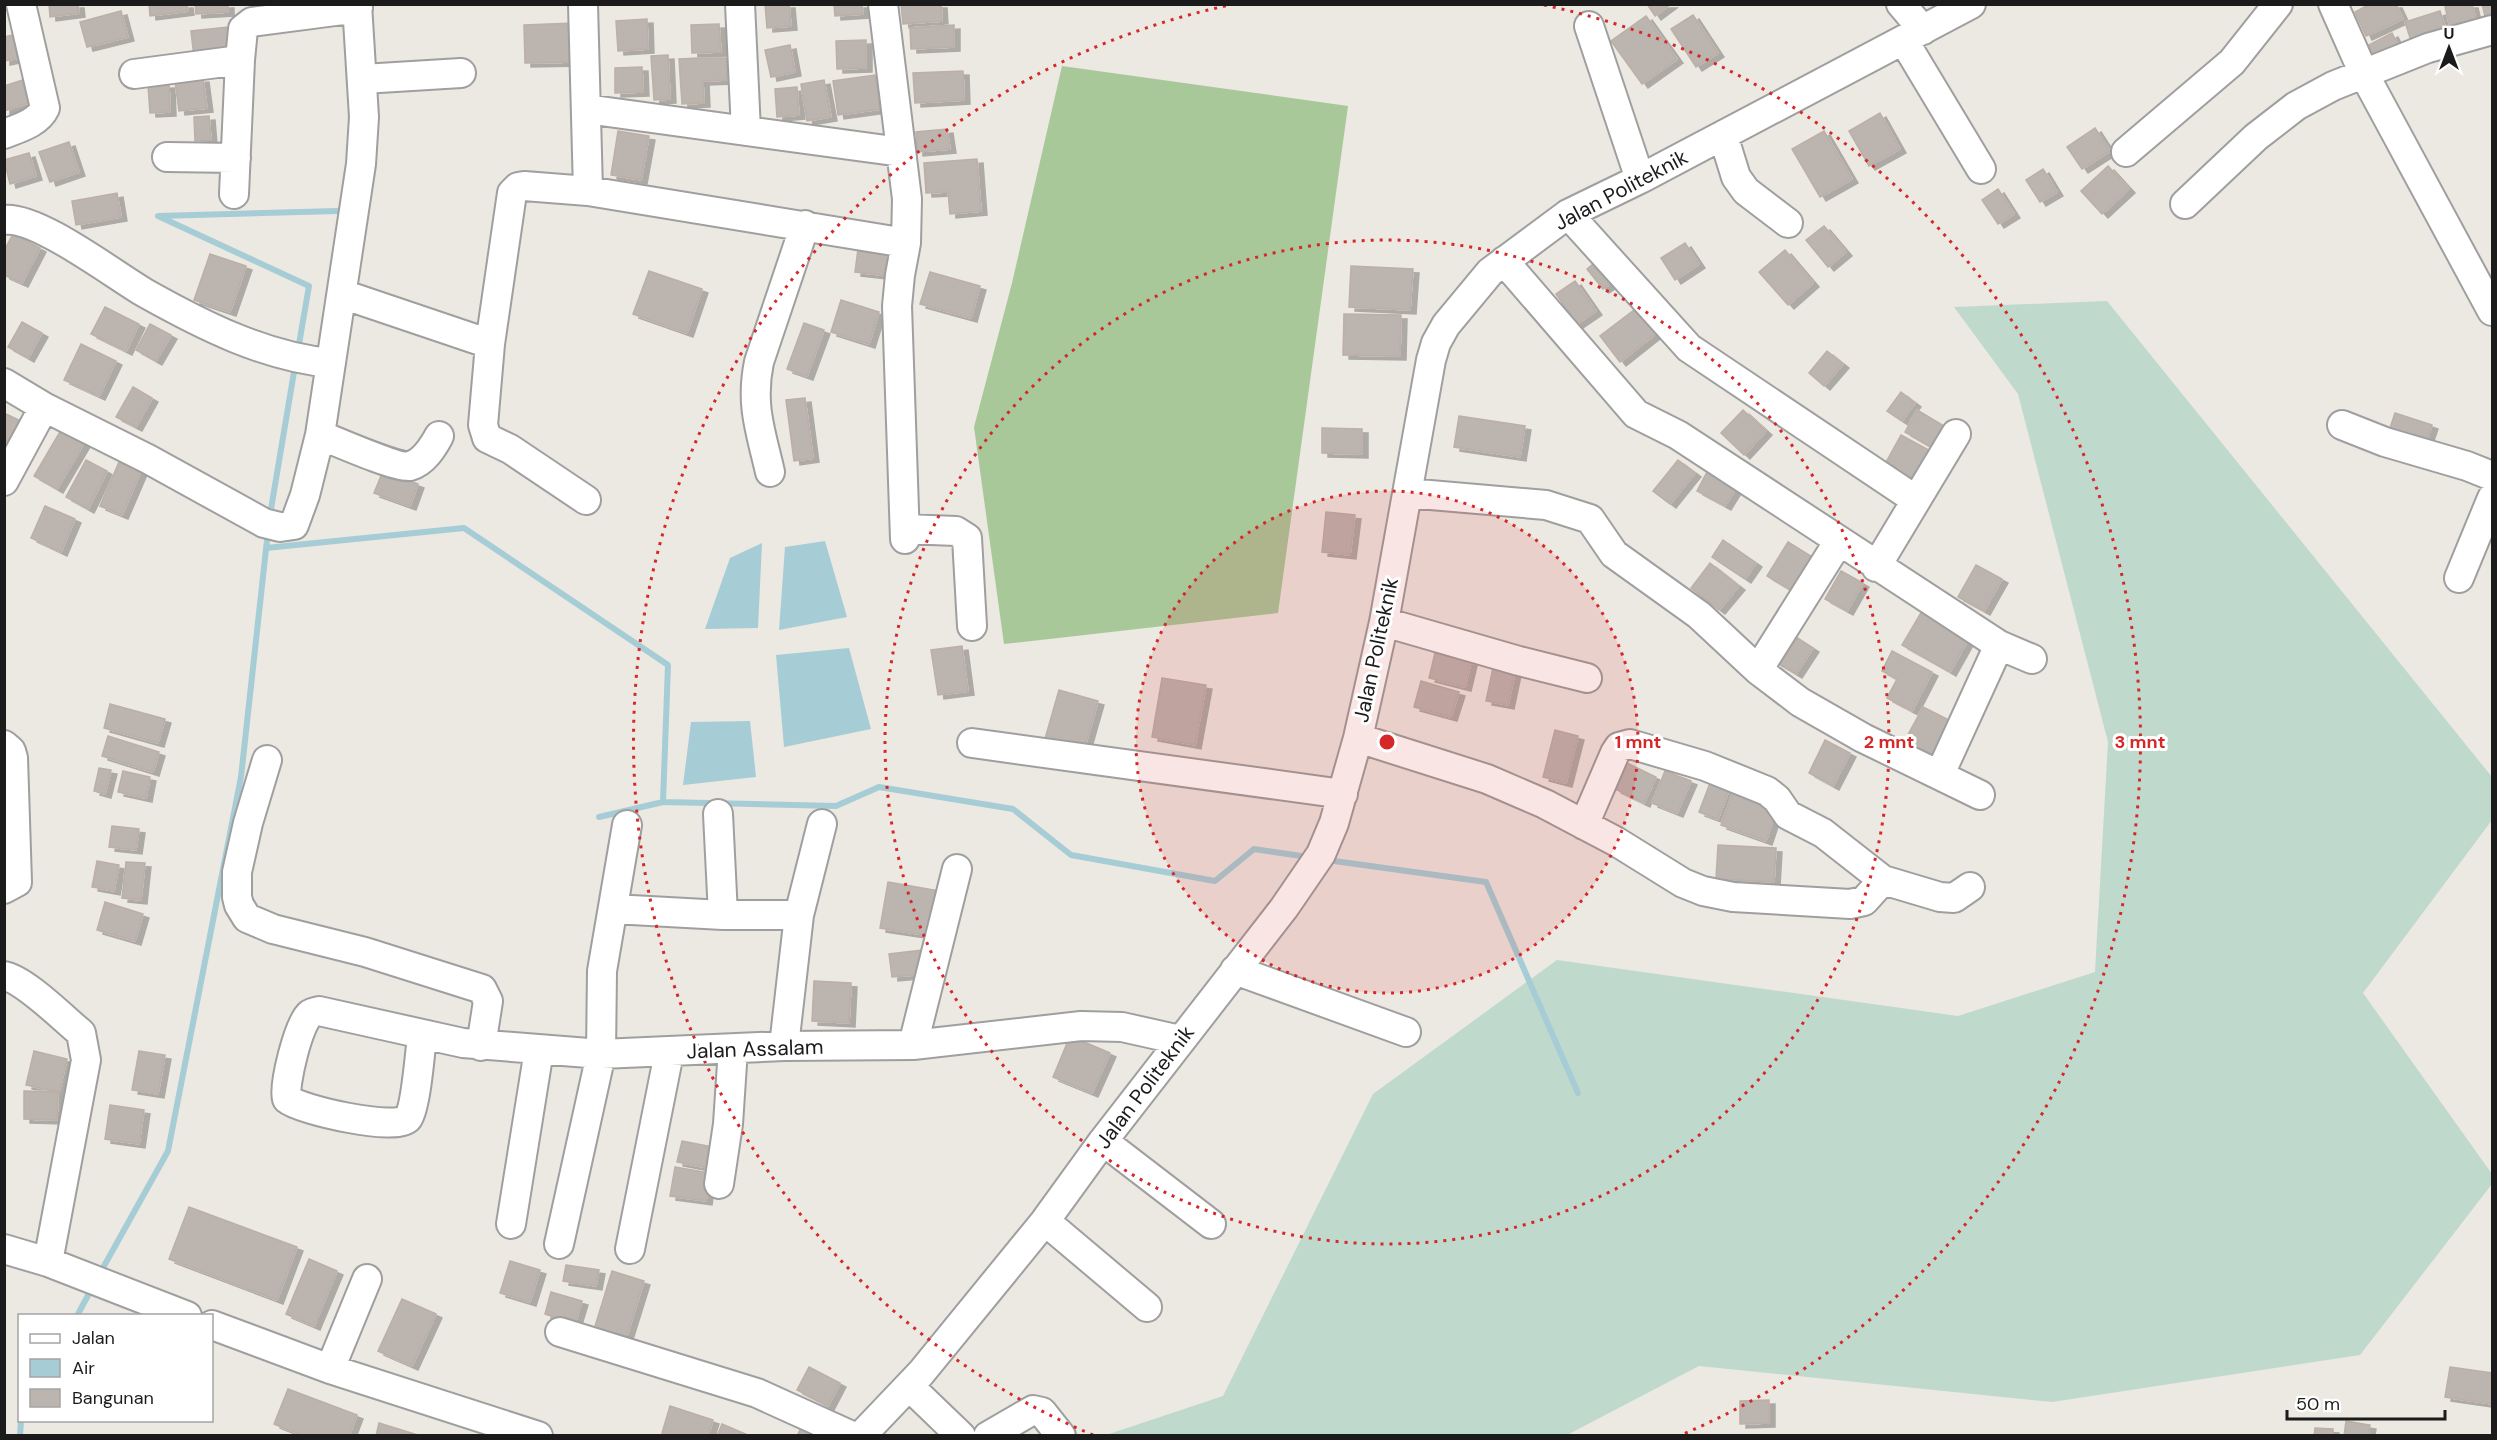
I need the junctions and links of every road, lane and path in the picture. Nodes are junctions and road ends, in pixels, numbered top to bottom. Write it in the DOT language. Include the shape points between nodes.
graph roads {
  1 [pos="21,4"];
  2 [pos="583,4"];
  3 [pos="740,4"];
  4 [pos="883,4"];
  5 [pos="1901,4"];
  6 [pos="1971,4"];
  7 [pos="2278,4"];
  8 [pos="2333,4"];
  9 [pos="357,6"];
  10 [pos="1589,26"];
  11 [pos="2493,30"];
  12 [pos="1914,36"];
  13 [pos="240,60"];
  14 [pos="461,73"];
  15 [pos="134,74"];
  16 [pos="2364,74"];
  17 [pos="363,79"];
  18 [pos="586,109"];
  19 [pos="746,131"];
  20 [pos="4,134"];
  21 [pos="1723,135"];
  22 [pos="901,152"];
  23 [pos="2126,152"];
  24 [pos="167,157"];
  25 [pos="236,158"];
  26 [pos="1981,169"];
  27 [pos="1640,179"];
  28 [pos="588,191"];
  29 [pos="234,194"];
  30 [pos="2185,204"];
  31 [pos="1568,214"];
  32 [pos="4,220"];
  33 [pos="1788,223"];
  34 [pos="805,225"];
  35 [pos="906,243"];
  36 [pos="1504,261"];
  37 [pos="342,294"];
  38 [pos="2493,311"];
  39 [pos="490,344"];
  40 [pos="311,361"];
  41 [pos="4,383"];
  42 [pos="44,407"];
  43 [pos="2342,425"];
  44 [pos="1956,434"];
  45 [pos="320,435"];
  46 [pos="439,436"];
  47 [pos="770,472"];
  48 [pos="2493,476"];
  49 [pos="4,481"];
  50 [pos="1407,493"];
  51 [pos="2493,498"];
  52 [pos="586,500"];
  53 [pos="1916,500"];
  54 [pos="1839,541"];
  55 [pos="1876,567"];
  56 [pos="2459,578"];
  57 [pos="1384,622"];
  58 [pos="972,626"];
  59 [pos="1999,645"];
  60 [pos="2032,659"];
  61 [pos="1758,670"];
  62 [pos="1587,678"];
  63 [pos="1358,738"];
  64 [pos="972,742"];
  65 [pos="4,745"];
  66 [pos="267,759"];
  67 [pos="1940,774"];
  68 [pos="1343,794"];
  69 [pos="1980,795"];
  70 [pos="718,814"];
  71 [pos="822,824"];
  72 [pos="627,825"];
  73 [pos="1584,825"];
  74 [pos="957,868"];
  75 [pos="1883,880"];
  76 [pos="1971,886"];
  77 [pos="4,889"];
  78 [pos="613,909"];
  79 [pos="723,915"];
  80 [pos="800,915"];
  81 [pos="1235,969"];
  82 [pos="4,976"];
  83 [pos="1406,1032"];
  84 [pos="422,1036"];
  85 [pos="1180,1040"];
  86 [pos="913,1045"];
  87 [pos="481,1046"];
  88 [pos="784,1046"];
  89 [pos="733,1049"];
  90 [pos="539,1050"];
  91 [pos="669,1053"];
  92 [pos="601,1054"];
  93 [pos="1103,1141"];
  94 [pos="719,1184"];
  95 [pos="1046,1221"];
  96 [pos="511,1224"];
  97 [pos="1211,1224"];
  98 [pos="559,1244"];
  99 [pos="4,1249"];
  100 [pos="630,1249"];
  101 [pos="48,1262"];
  102 [pos="367,1280"];
  103 [pos="1147,1307"];
  104 [pos="182,1314"];
  105 [pos="213,1325"];
  106 [pos="560,1332"];
  107 [pos="330,1369"];
  108 [pos="909,1386"];
  109 [pos="529,1434"];
  110 [pos="852,1436"];
  111 [pos="861,1436"];
  112 [pos="962,1436"];
  113 [pos="988,1436"];
  114 [pos="1061,1436"];
  1 -- 20 [label="street" via="45,108 40,117"];
  2 -- 18 [label="street"];
  3 -- 19 [label="street"];
  4 -- 22 [label="street"];
  5 -- 12 [label="street"];
  6 -- 12 [label="street, Jalan Politeknik"];
  7 -- 23 [label="street" via="2232,62"];
  8 -- 16 [label="street"];
  9 -- 13 [label="street" via="252,22 243,29"];
  9 -- 17 [label="street"];
  10 -- 27 [label="street"];
  11 -- 16 [label="street" via="2428,48"];
  12 -- 21 [label="street, Jalan Politeknik"];
  12 -- 26 [label="street"];
  13 -- 15 [label="street"];
  13 -- 25 [label="street"];
  14 -- 17 [label="street"];
  16 -- 30 [label="street" via="2296,106 2256,137"];
  16 -- 38 [label="street"];
  17 -- 37 [label="street" via="361,164"];
  18 -- 19 [label="street"];
  18 -- 28 [label="street"];
  19 -- 22 [label="street"];
  21 -- 27 [label="street, Jalan Politeknik"];
  21 -- 33 [label="street" via="1736,177 1746,191"];
  22 -- 35 [label="street" via="907,199"];
  24 -- 25 [label="street"];
  25 -- 29 [label="street"];
  27 -- 31 [label="street, Jalan Politeknik"];
  28 -- 34 [label="street"];
  28 -- 39 [label="street" via="535,185 518,187 512,194"];
  31 -- 36 [label="street, Jalan Politeknik"];
  31 -- 53 [label="street" via="1689,348"];
  32 -- 40 [label="street" via="27,223 204,323"];
  34 -- 35 [label="street"];
  34 -- 47 [label="street" via="754,384"];
  35 -- 58 [label="street" via="897,306 905,534 956,531 967,538"];
  36 -- 50 [label="street, Jalan Politeknik" via="1473,292 1436,343"];
  36 -- 54 [label="street" via="1635,414 1678,435"];
  37 -- 39 [label="street"];
  37 -- 40 [label="street"];
  39 -- 52 [label="street" via="483,401 485,435"];
  40 -- 45 [label="street"];
  41 -- 42 [label="street"];
  42 -- 45 [label="street" via="272,525 292,526 296,522"];
  42 -- 49 [label="street"];
  43 -- 48 [label="street"];
  44 -- 53 [label="street"];
  45 -- 46 [label="street" via="403,466 419,462"];
  50 -- 57 [label="street, Jalan Politeknik"];
  50 -- 61 [label="street" via="1546,505 1590,519 1614,554 1699,615"];
  51 -- 56 [label="street"];
  53 -- 55 [label="street"];
  54 -- 55 [label="street"];
  54 -- 61 [label="street"];
  55 -- 59 [label="street"];
  57 -- 62 [label="street"];
  57 -- 63 [label="street, Jalan Politeknik"];
  59 -- 60 [label="street"];
  59 -- 67 [label="street"];
  61 -- 67 [label="street" via="1800,702 1863,738"];
  63 -- 68 [label="street, Jalan Politeknik"];
  63 -- 73 [label="street" via="1486,779"];
  64 -- 68 [label="street"];
  65 -- 77 [label="street" via="13,758 17,882"];
  66 -- 87 [label="street" via="237,872 237,897 243,912 273,928 482,989 488,1001"];
  67 -- 69 [label="street"];
  68 -- 81 [label="street, Jalan Politeknik" via="1318,858"];
  70 -- 79 [label="street"];
  71 -- 80 [label="street"];
  72 -- 78 [label="street"];
  73 -- 75 [label="street" via="1683,883 1732,897 1850,904 1864,901"];
  73 -- 75 [label="street" via="1615,753 1619,747 1630,744 1705,766 1767,791 1788,815 1822,833"];
  74 -- 86 [label="street"];
  75 -- 76 [label="street" via="1954,898"];
  78 -- 79 [label="street"];
  78 -- 92 [label="street" via="602,971"];
  79 -- 80 [label="street"];
  80 -- 88 [label="street"];
  81 -- 83 [label="street"];
  81 -- 85 [label="street, Jalan Politeknik"];
  82 -- 101 [label="street" via="18,981 81,1033 85,1049"];
  84 -- 84 [label="street, Jalan Assalam" via="314,1012 306,1018 286,1078 287,1099 313,1110 398,1124 406,1120 412,1103"];
  84 -- 87 [label="street, Jalan Assalam"];
  85 -- 86 [label="street, Jalan Assalam" via="1122,1027 1081,1026"];
  85 -- 93 [label="street, Jalan Politeknik"];
  86 -- 88 [label="street, Jalan Assalam"];
  87 -- 90 [label="street, Jalan Assalam"];
  88 -- 89 [label="street, Jalan Assalam"];
  89 -- 91 [label="street, Jalan Assalam"];
  89 -- 94 [label="street"];
  90 -- 92 [label="street, Jalan Assalam"];
  90 -- 96 [label="street"];
  91 -- 92 [label="street, Jalan Assalam"];
  91 -- 100 [label="street"];
  92 -- 98 [label="street"];
  93 -- 95 [label="street, Jalan Politeknik"];
  93 -- 97 [label="street"];
  95 -- 103 [label="street"];
  95 -- 108 [label="street, Jalan Politeknik"];
  99 -- 101 [label="street"];
  101 -- 104 [label="street"];
  102 -- 107 [label="street"];
  105 -- 107 [label="street"];
  106 -- 110 [label="street" via="757,1393"];
  107 -- 109 [label="street"];
  108 -- 111 [label="street, Jalan Politeknik"];
  108 -- 112 [label="street"];
  113 -- 114 [label="street" via="1033,1410 1042,1412"];
}
